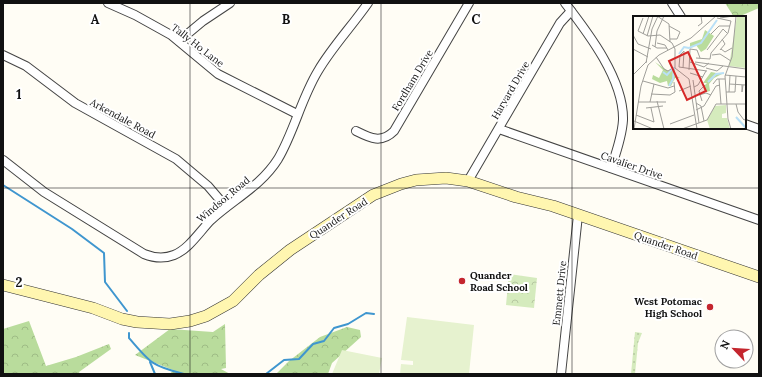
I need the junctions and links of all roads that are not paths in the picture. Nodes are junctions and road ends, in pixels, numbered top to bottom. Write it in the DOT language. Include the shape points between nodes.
graph roads {
  1 [pos="108,3"];
  2 [pos="230,3"];
  3 [pos="368,3"];
  4 [pos="470,3"];
  5 [pos="565,3"];
  6 [pos="672,3"];
  7 [pos="571,11"];
  8 [pos="680,16"];
  9 [pos="179,41"];
  10 [pos="3,55"];
  11 [pos="297,114"];
  12 [pos="746,124"];
  13 [pos="498,129"];
  14 [pos="759,129"];
  15 [pos="356,131"];
  16 [pos="3,160"];
  17 [pos="611,168"];
  18 [pos="468,181"];
  19 [pos="226,207"];
  20 [pos="578,215"];
  21 [pos="759,220"];
  22 [pos="759,277"];
  23 [pos="3,286"];
  24 [pos="561,374"];
  1 -- 9 [label="street, Tally Ho Lane" via="156,26"];
  2 -- 9 [label="street"];
  3 -- 11 [label="street, Windsor Road" via="317,71"];
  4 -- 15 [label="street, Fordham Drive" via="394,131 385,138 376,139"];
  5 -- 7 [label="street"];
  6 -- 8 [label="street"];
  7 -- 13 [label="street, Harvard Drive" via="560,23"];
  7 -- 17 [label="street" via="600,53 620,97 622,131"];
  9 -- 11 [label="street, Tally Ho Lane" via="218,74"];
  10 -- 19 [label="street, Arkendale Road" via="26,66 75,103 176,159 208,186"];
  11 -- 19 [label="street, Windsor Road" via="272,168 252,188"];
  12 -- 14 [label="street"];
  13 -- 17 [label="street, Cavalier Drive"];
  13 -- 18 [label="street, Harvard Drive"];
  16 -- 19 [label="street, Windsor Road" via="44,192 151,257 166,257 179,253"];
  17 -- 21 [label="street, Cavalier Drive"];
  18 -- 20 [label="street, Quander Road"];
  18 -- 23 [label="street, Quander Road" via="446,178 416,180 373,195 290,250 233,300 206,316 190,321 170,324 137,322 94,308"];
  20 -- 22 [label="street, Quander Road"];
  20 -- 24 [label="street, Emmett Drive"];
}
